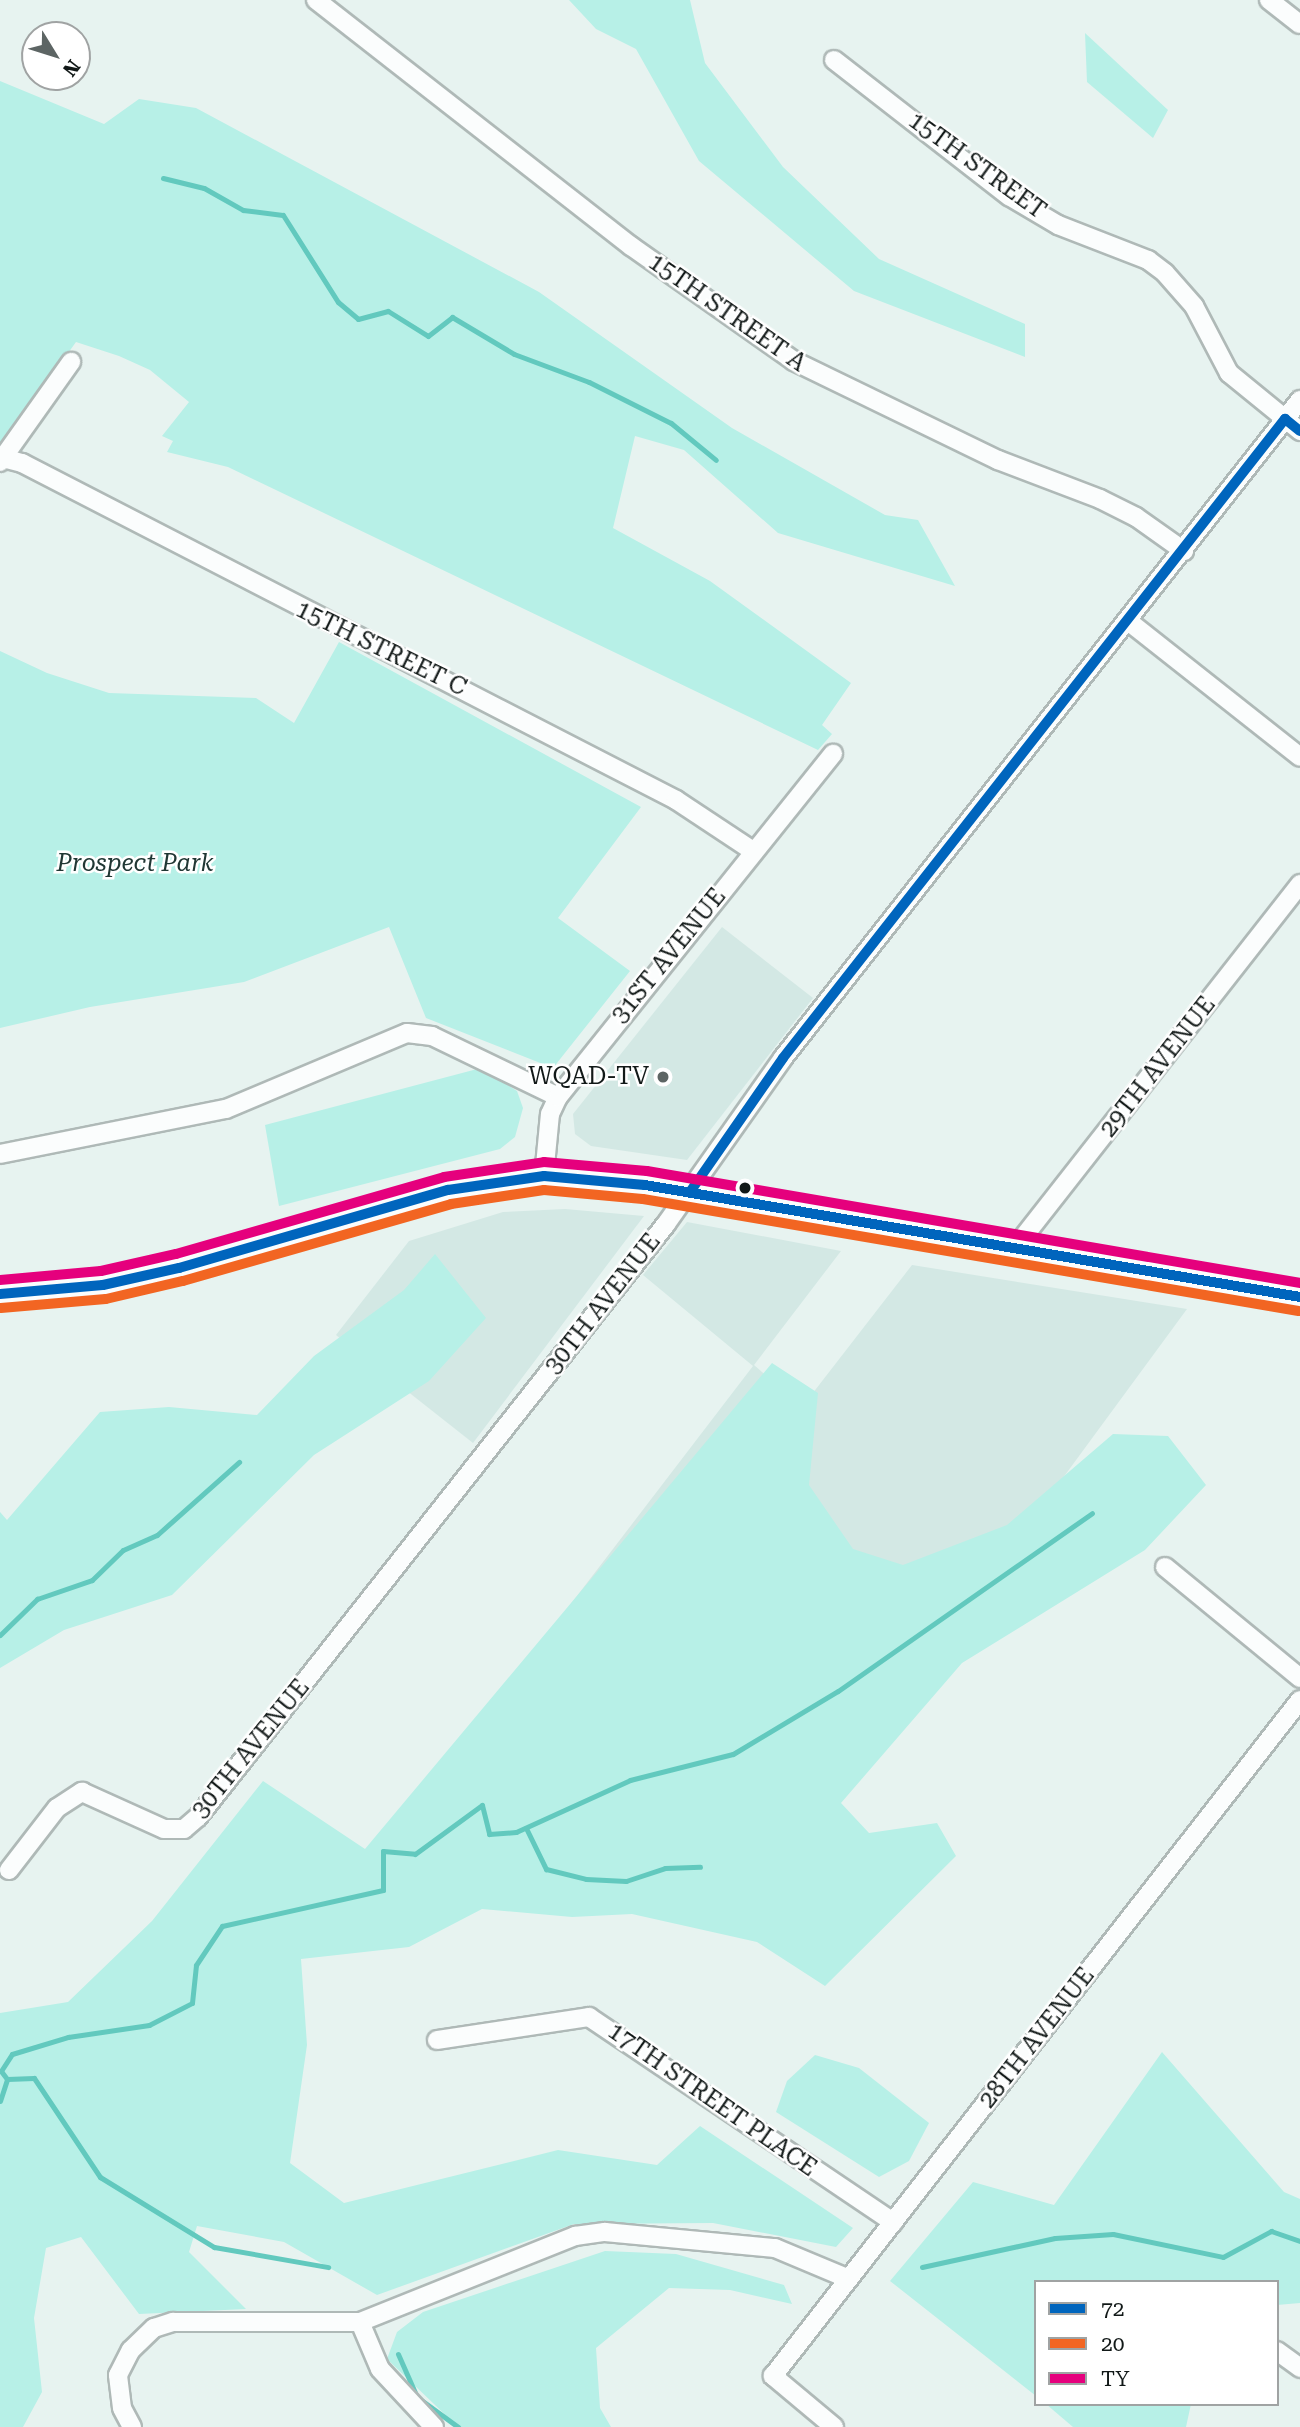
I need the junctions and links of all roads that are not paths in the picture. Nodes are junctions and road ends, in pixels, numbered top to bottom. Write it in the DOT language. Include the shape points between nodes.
graph roads {
  1 [pos="316,0"];
  2 [pos="1269,0"];
  3 [pos="1300,24"];
  4 [pos="834,60"];
  5 [pos="71,362"];
  6 [pos="1300,400"];
  7 [pos="1285,419"];
  8 [pos="1300,430"];
  9 [pos="2,460"];
  10 [pos="1184,551"];
  11 [pos="1128,621"];
  12 [pos="834,754"];
  13 [pos="1300,758"];
  14 [pos="752,851"];
  15 [pos="1300,884"];
  16 [pos="558,1097"];
  17 [pos="0,1154"];
  18 [pos="544,1176"];
  19 [pos="690,1192"];
  20 [pos="1014,1249"];
  21 [pos="0,1294"];
  22 [pos="1300,1297"];
  23 [pos="1165,1567"];
  24 [pos="1300,1678"];
  25 [pos="1300,1700"];
  26 [pos="9,1870"];
  27 [pos="437,2040"];
  28 [pos="893,2222"];
  29 [pos="849,2279"];
  30 [pos="360,2322"];
  31 [pos="1279,2352"];
  32 [pos="1300,2368"];
  33 [pos="132,2427"];
  34 [pos="433,2427"];
  35 [pos="834,2427"];
  1 -- 10 [label="street, 15TH STREET A" via="631,246 794,361 837,386 998,460 1100,499 1136,517"];
  2 -- 3 [label="street"];
  4 -- 7 [label="street, 15TH STREET" via="1009,196 1059,225 1148,260 1165,273 1194,306 1229,373"];
  5 -- 9 [label="street"];
  6 -- 7 [label="street, 30TH AVENUE"];
  7 -- 8 [label="street, 15TH STREET"];
  7 -- 10 [label="street, 30TH AVENUE"];
  9 -- 14 [label="street, 15TH STREET C" via="22,463 511,713 715,822"];
  10 -- 11 [label="street, 30TH AVENUE"];
  11 -- 13 [label="street"];
  11 -- 19 [label="street, 30TH AVENUE" via="783,1058"];
  12 -- 14 [label="street, 31ST AVENUE"];
  14 -- 16 [label="street, 31ST AVENUE"];
  15 -- 20 [label="street, 29TH AVENUE"];
  16 -- 17 [label="street" via="432,1036 407,1033 226,1109"];
  16 -- 18 [label="street, 31ST AVENUE" via="548,1122"];
  18 -- 19 [label="street" via="598,1178"];
  18 -- 21 [label="street" via="448,1190 179,1268 103,1285"];
  19 -- 20 [label="street"];
  19 -- 26 [label="street, 30TH AVENUE" via="198,1817 184,1829 164,1829 82,1792 57,1808"];
  20 -- 22 [label="street"];
  23 -- 24 [label="street"];
  25 -- 28 [label="street, 28TH AVENUE"];
  27 -- 28 [label="street, 17TH STREET PLACE" via="589,2017"];
  28 -- 29 [label="street, 28TH AVENUE"];
  29 -- 30 [label="street" via="775,2248 605,2232 549,2244"];
  29 -- 35 [label="street, 28TH AVENUE" via="773,2376"];
  30 -- 33 [label="street" via="173,2322 154,2328 122,2361 118,2393"];
  30 -- 34 [label="street" via="380,2369"];
  31 -- 32 [label="street"];
}
